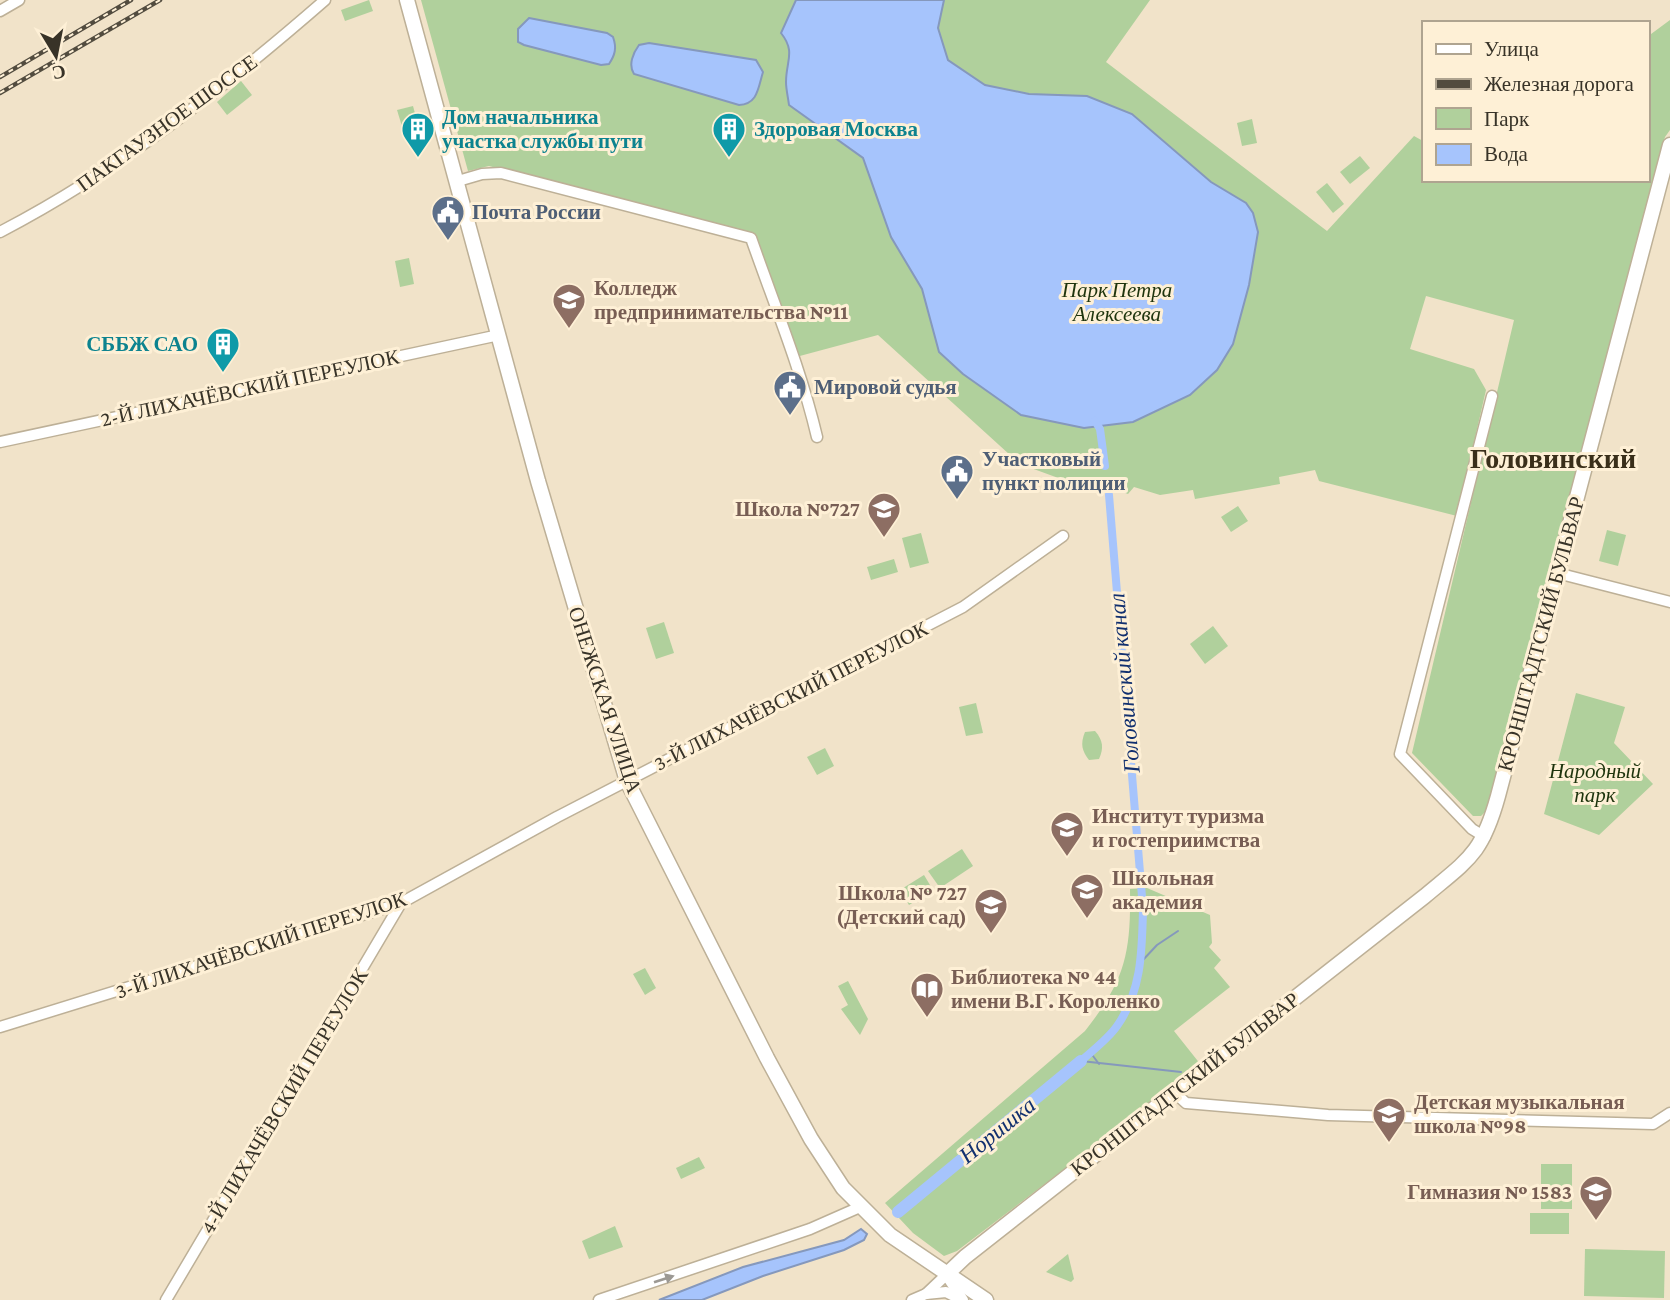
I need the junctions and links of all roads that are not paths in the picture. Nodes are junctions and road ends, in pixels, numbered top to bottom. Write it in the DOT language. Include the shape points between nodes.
graph roads {
  1 [pos="19,0"];
  2 [pos="325,0"];
  3 [pos="407,0"];
  4 [pos="0,11"];
  5 [pos="1670,145"];
  6 [pos="458,181"];
  7 [pos="0,232"];
  8 [pos="499,335"];
  9 [pos="1492,396"];
  10 [pos="817,437"];
  11 [pos="0,442"];
  12 [pos="1063,536"];
  13 [pos="1558,573"];
  14 [pos="1670,602"];
  15 [pos="627,781"];
  16 [pos="1485,837"];
  17 [pos="401,903"];
  18 [pos="0,1027"];
  19 [pos="1175,1093"];
  20 [pos="1670,1113"];
  21 [pos="860,1207"];
  22 [pos="946,1275"];
  23 [pos="926,1294"];
  24 [pos="166,1300"];
  25 [pos="600,1300"];
  26 [pos="912,1300"];
  27 [pos="962,1300"];
  28 [pos="986,1300"];
  1 -- 4 [label="street"];
  2 -- 7 [label="street, ПАКГАУЗНОЕ ШОССЕ" via="259,57 110,169"];
  3 -- 6 [label="main road, ОНЕЖСКАЯ УЛИЦА"];
  5 -- 13 [label="main road, КРОНШТАДТСКИЙ БУЛЬВАР"];
  6 -- 8 [label="main road, ОНЕЖСКАЯ УЛИЦА"];
  6 -- 10 [label="street" via="501,173 751,238 804,381"];
  8 -- 11 [label="street, 2-Й ЛИХАЧЁВСКИЙ ПЕРЕУЛОК"];
  8 -- 15 [label="main road, ОНЕЖСКАЯ УЛИЦА"];
  9 -- 16 [label="street" via="1400,754"];
  12 -- 15 [label="street, 3-Й ЛИХАЧЁВСКИЙ ПЕРЕУЛОК" via="963,607"];
  13 -- 14 [label="street"];
  13 -- 16 [label="main road, КРОНШТАДТСКИЙ БУЛЬВАР"];
  15 -- 17 [label="street, 3-Й ЛИХАЧЁВСКИЙ ПЕРЕУЛОК"];
  15 -- 21 [label="main road, ОНЕЖСКАЯ УЛИЦА" via="811,1139"];
  16 -- 19 [label="main road, КРОНШТАДТСКИЙ БУЛЬВАР" via="1469,859 1425,896"];
  17 -- 18 [label="street, 3-Й ЛИХАЧЁВСКИЙ ПЕРЕУЛОК"];
  17 -- 24 [label="street, 4-Й ЛИХАЧЁВСКИЙ ПЕРЕУЛОК"];
  19 -- 20 [label="street" via="1186,1103 1351,1116 1653,1124"];
  19 -- 22 [label="main road, КРОНШТАДТСКИЙ БУЛЬВАР"];
  21 -- 22 [label="main road, ОНЕЖСКАЯ УЛИЦА"];
  25 -- 21 [label="street, one-way" via="810,1229"];
  22 -- 23 [label="street"];
  22 -- 27 [label="street"];
  22 -- 28 [label="main road, ОНЕЖСКАЯ УЛИЦА"];
  23 -- 26 [label="street"];
  23 -- 27 [label="street" via="946,1292"];
}
